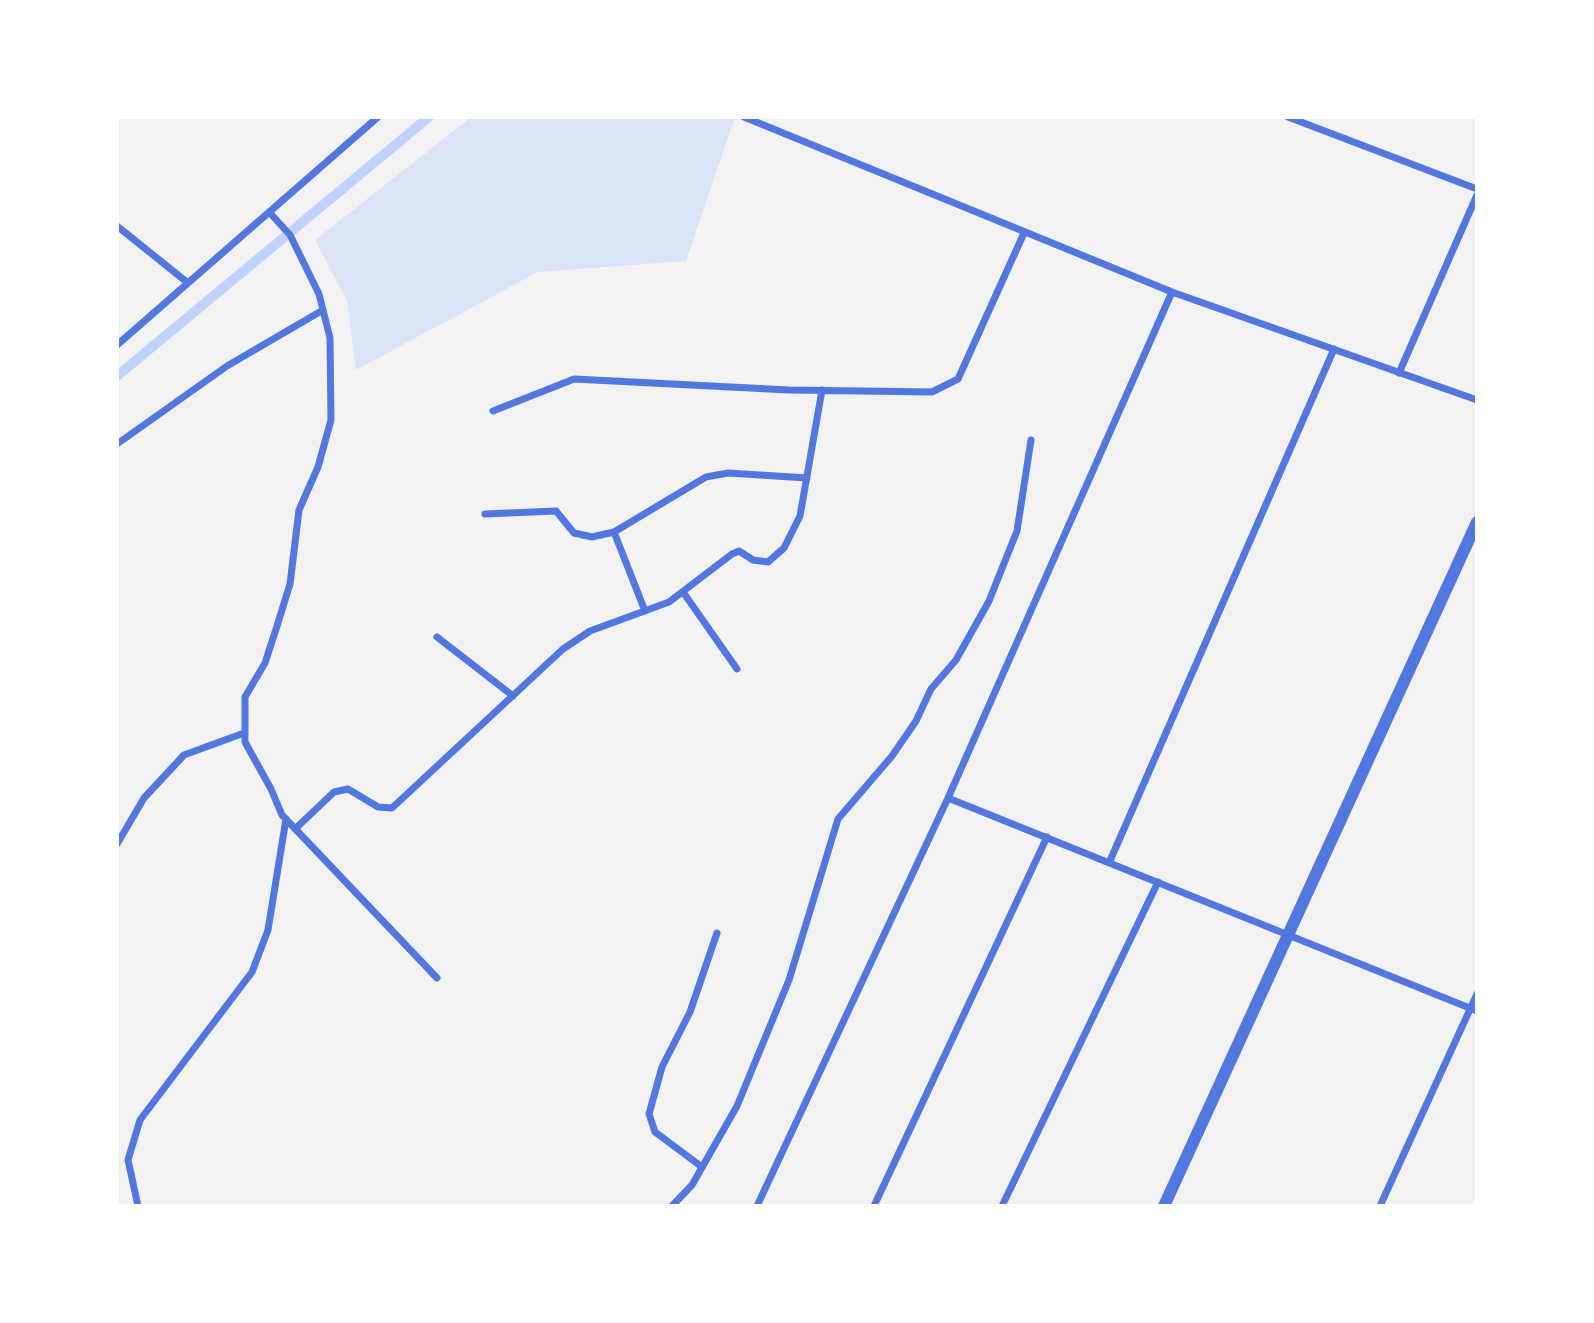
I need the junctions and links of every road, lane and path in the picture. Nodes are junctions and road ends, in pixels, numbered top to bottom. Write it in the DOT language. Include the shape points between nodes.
graph roads {
  1 [pos="377,117"];
  2 [pos="744,117"];
  3 [pos="1288,117"];
  4 [pos="1477,189"];
  5 [pos="1477,195"];
  6 [pos="270,213"];
  7 [pos="117,226"];
  8 [pos="1024,233"];
  9 [pos="188,283"];
  10 [pos="1172,292"];
  11 [pos="323,310"];
  12 [pos="117,345"];
  13 [pos="1334,349"];
  14 [pos="1399,373"];
  15 [pos="822,390"];
  16 [pos="1477,400"];
  17 [pos="493,411"];
  18 [pos="1031,440"];
  19 [pos="117,444"];
  20 [pos="807,478"];
  21 [pos="485,514"];
  22 [pos="1477,522"];
  23 [pos="614,533"];
  24 [pos="683,592"];
  25 [pos="645,611"];
  26 [pos="437,637"];
  27 [pos="737,668"];
  28 [pos="513,696"];
  29 [pos="244,733"];
  30 [pos="948,798"];
  31 [pos="286,819"];
  32 [pos="295,829"];
  33 [pos="1047,837"];
  34 [pos="117,844"];
  35 [pos="1109,863"];
  36 [pos="1158,882"];
  37 [pos="717,933"];
  38 [pos="1287,934"];
  39 [pos="437,978"];
  40 [pos="1477,994"];
  41 [pos="1474,1009"];
  42 [pos="702,1167"];
  43 [pos="138,1206"];
  44 [pos="672,1206"];
  45 [pos="757,1206"];
  46 [pos="874,1206"];
  47 [pos="1002,1206"];
  48 [pos="1164,1206"];
  49 [pos="1380,1206"];
  1 -- 6 [label="street"];
  2 -- 8 [label="street"];
  3 -- 4 [label="street"];
  5 -- 14 [label="street"];
  6 -- 9 [label="street"];
  6 -- 11 [label="street" via="290,235"];
  7 -- 9 [label="street"];
  8 -- 10 [label="street"];
  8 -- 15 [label="street" via="958,379 932,391"];
  9 -- 12 [label="street"];
  10 -- 13 [label="street"];
  10 -- 30 [label="street"];
  11 -- 19 [label="street" via="227,366"];
  11 -- 29 [label="street" via="330,338 331,420 299,510 290,584 277,626 264,663 244,697"];
  13 -- 14 [label="street"];
  13 -- 35 [label="street"];
  14 -- 16 [label="street"];
  15 -- 17 [label="street" via="574,379"];
  15 -- 20 [label="street"];
  18 -- 42 [label="street" via="1017,531 989,601 892,756 838,819 789,980 737,1106"];
  20 -- 23 [label="street" via="728,473 706,477"];
  20 -- 24 [label="street" via="800,516 784,548 768,562 739,551 732,554"];
  21 -- 23 [label="street" via="556,511 574,533 592,537"];
  22 -- 38 [label="street"];
  23 -- 25 [label="street"];
  24 -- 25 [label="street" via="669,603"];
  24 -- 27 [label="street"];
  25 -- 28 [label="street" via="590,631 563,649"];
  26 -- 28 [label="street"];
  28 -- 32 [label="street" via="392,808 378,807 348,789 334,792"];
  29 -- 31 [label="street"];
  29 -- 34 [label="street" via="184,755 144,798"];
  30 -- 33 [label="street"];
  30 -- 45 [label="street"];
  31 -- 32 [label="street"];
  31 -- 43 [label="street" via="268,930 252,972 140,1120 128,1160"];
  32 -- 39 [label="street"];
  33 -- 35 [label="street"];
  33 -- 46 [label="street"];
  35 -- 36 [label="street"];
  36 -- 38 [label="street"];
  36 -- 47 [label="street"];
  37 -- 42 [label="street" via="690,1012 662,1067 649,1114 655,1132"];
  38 -- 41 [label="street"];
  38 -- 48 [label="street"];
  40 -- 41 [label="street"];
  41 -- 49 [label="street"];
  42 -- 44 [label="street"];
}
